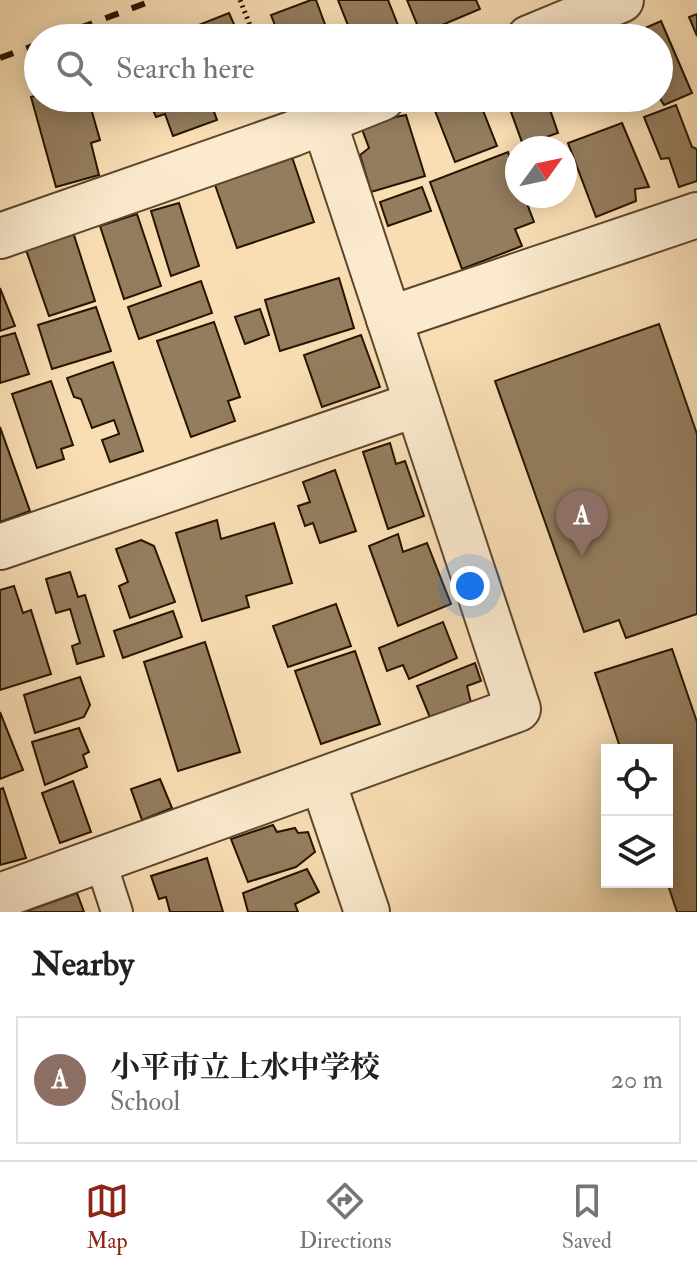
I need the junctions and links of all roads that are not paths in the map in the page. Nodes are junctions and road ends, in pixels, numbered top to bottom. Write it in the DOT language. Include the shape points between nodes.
graph roads {
  1 [pos="621,0"];
  2 [pos="563,24"];
  3 [pos="348,112"];
  4 [pos="324,122"];
  5 [pos="697,215"];
  6 [pos="0,236"];
  7 [pos="389,319"];
  8 [pos="417,404"];
  9 [pos="0,547"];
  10 [pos="323,782"];
  11 [pos="100,860"];
  12 [pos="0,896"];
  13 [pos="117,912"];
  14 [pos="367,912"];
  1 -- 2 [label="street"];
  3 -- 4 [label="street"];
  4 -- 6 [label="street"];
  4 -- 7 [label="street"];
  5 -- 7 [label="street"];
  7 -- 8 [label="street"];
  8 -- 9 [label="street"];
  8 -- 10 [label="street" via="518,709"];
  10 -- 11 [label="street"];
  10 -- 14 [label="street"];
  11 -- 12 [label="street"];
  11 -- 13 [label="lane"];
}
